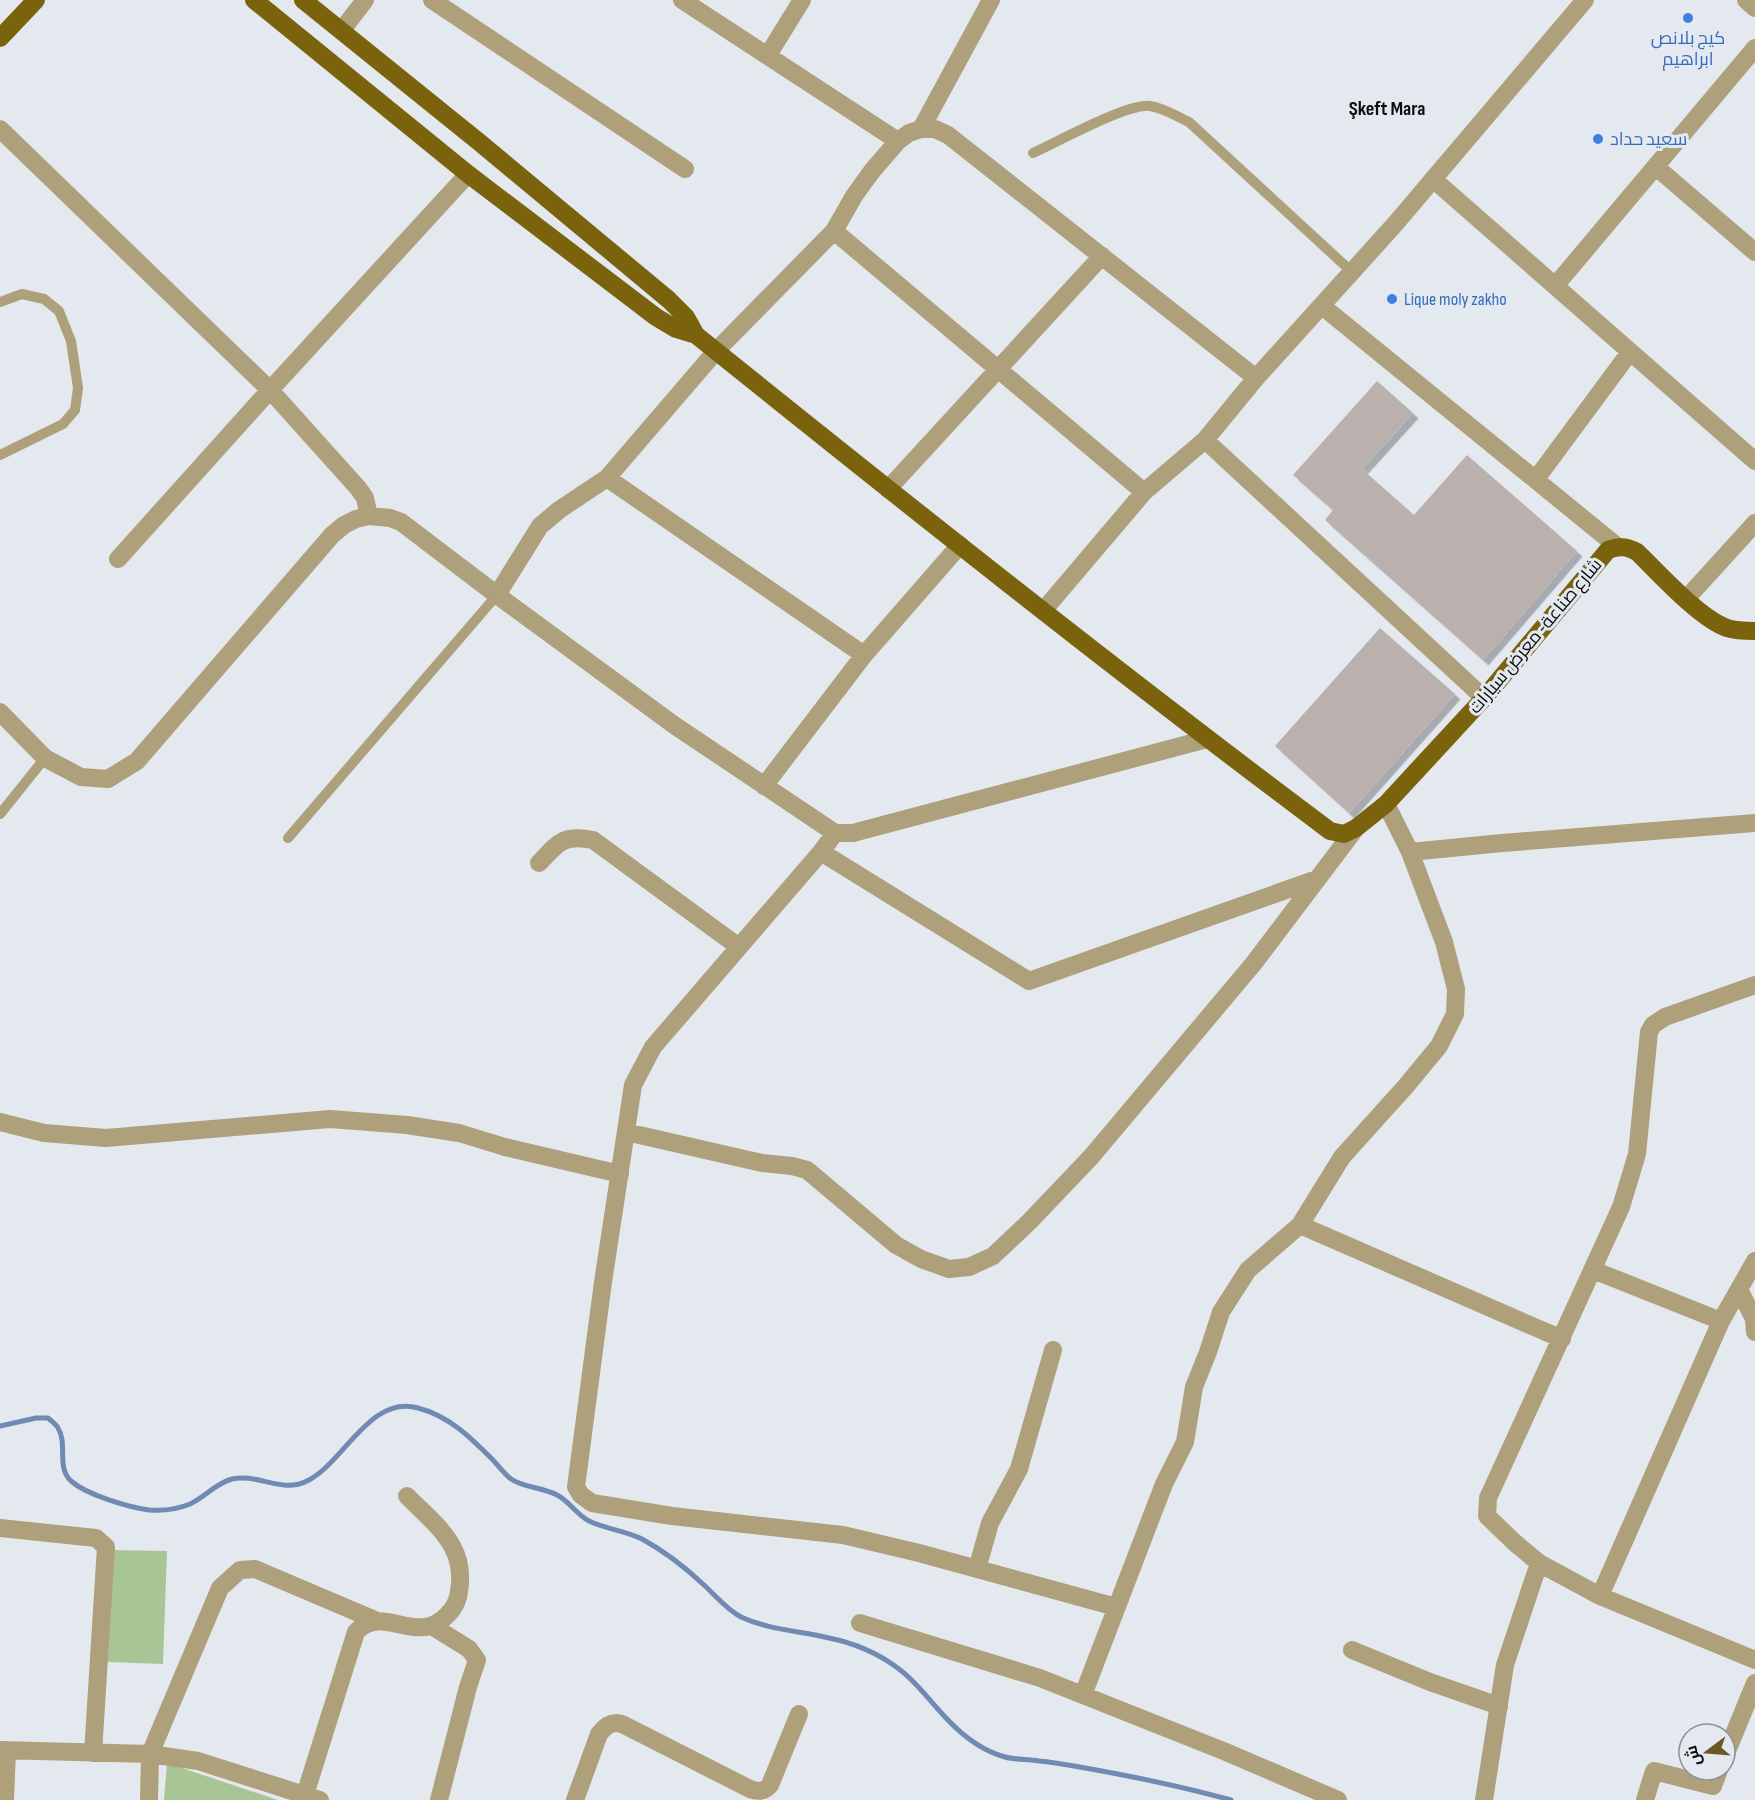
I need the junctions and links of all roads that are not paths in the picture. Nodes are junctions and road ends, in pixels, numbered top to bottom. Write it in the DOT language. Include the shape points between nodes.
graph roads {
  1 [pos="36,0"];
  2 [pos="254,0"];
  3 [pos="303,0"];
  4 [pos="365,0"];
  5 [pos="432,0"];
  6 [pos="682,0"];
  7 [pos="802,0"];
  8 [pos="991,0"];
  9 [pos="1585,0"];
  10 [pos="1746,0"];
  11 [pos="1755,8"];
  12 [pos="342,30"];
  13 [pos="0,38"];
  14 [pos="1755,48"];
  15 [pos="768,55"];
  16 [pos="0,129"];
  17 [pos="921,129"];
  18 [pos="898,141"];
  19 [pos="1033,153"];
  20 [pos="1656,167"];
  21 [pos="685,169"];
  22 [pos="468,174"];
  23 [pos="1433,179"];
  24 [pos="834,231"];
  25 [pos="1755,252"];
  26 [pos="1102,256"];
  27 [pos="1352,272"];
  28 [pos="1555,286"];
  29 [pos="0,302"];
  30 [pos="1322,306"];
  31 [pos="696,335"];
  32 [pos="716,351"];
  33 [pos="1630,352"];
  34 [pos="997,370"];
  35 [pos="1256,378"];
  36 [pos="270,390"];
  37 [pos="1205,440"];
  38 [pos="0,454"];
  39 [pos="1755,461"];
  40 [pos="607,478"];
  41 [pos="1536,479"];
  42 [pos="888,489"];
  43 [pos="1144,492"];
  44 [pos="369,516"];
  45 [pos="1755,523"];
  46 [pos="960,545"];
  47 [pos="1618,547"];
  48 [pos="118,559"];
  49 [pos="497,595"];
  50 [pos="1686,599"];
  51 [pos="1043,611"];
  52 [pos="1755,631"];
  53 [pos="864,655"];
  54 [pos="1484,698"];
  55 [pos="0,712"];
  56 [pos="1207,739"];
  57 [pos="45,758"];
  58 [pos="764,786"];
  59 [pos="1386,804"];
  60 [pos="0,814"];
  61 [pos="1755,823"];
  62 [pos="1356,828"];
  63 [pos="835,833"];
  64 [pos="288,838"];
  65 [pos="820,852"];
  66 [pos="1410,852"];
  67 [pos="539,863"];
  68 [pos="1317,879"];
  69 [pos="739,947"];
  70 [pos="1755,985"];
  71 [pos="0,1122"];
  72 [pos="626,1132"];
  73 [pos="620,1174"];
  74 [pos="1300,1226"];
  75 [pos="1754,1264"];
  76 [pos="1593,1270"];
  77 [pos="1739,1289"];
  78 [pos="1721,1321"];
  79 [pos="1755,1332"];
  80 [pos="1562,1339"];
  81 [pos="1053,1350"];
  82 [pos="407,1496"];
  83 [pos="0,1528"];
  84 [pos="1539,1563"];
  85 [pos="977,1569"];
  86 [pos="1600,1596"];
  87 [pos="1116,1607"];
  88 [pos="375,1620"];
  89 [pos="860,1623"];
  90 [pos="432,1626"];
  91 [pos="1352,1650"];
  92 [pos="1755,1660"];
  93 [pos="1755,1683"];
  94 [pos="1083,1695"];
  95 [pos="1499,1706"];
  96 [pos="800,1714"];
  97 [pos="1737,1727"];
  98 [pos="3,1750"];
  99 [pos="93,1754"];
  100 [pos="150,1754"];
  101 [pos="1677,1777"];
  102 [pos="1697,1782"];
  103 [pos="1714,1782"];
  104 [pos="313,1798"];
  105 [pos="5,1800"];
  106 [pos="149,1800"];
  107 [pos="439,1800"];
  108 [pos="575,1800"];
  109 [pos="1338,1800"];
  110 [pos="1484,1800"];
  111 [pos="1645,1800"];
  1 -- 13 [label="main road"];
  2 -- 22 [label="main road"];
  3 -- 12 [label="main road"];
  4 -- 12 [label="street"];
  5 -- 21 [label="street"];
  6 -- 15 [label="street"];
  7 -- 15 [label="street"];
  8 -- 17 [label="street"];
  9 -- 23 [label="street"];
  10 -- 11 [label="street"];
  12 -- 31 [label="main road" via="669,300 686,317"];
  14 -- 20 [label="street"];
  15 -- 18 [label="street"];
  16 -- 36 [label="street"];
  17 -- 18 [label="street"];
  17 -- 26 [label="street" via="935,129 948,135"];
  18 -- 24 [label="street" via="854,196"];
  19 -- 27 [label="lane" via="1129,108 1148,105 1165,109 1189,122"];
  20 -- 25 [label="street"];
  20 -- 28 [label="street"];
  22 -- 31 [label="main road" via="665,323"];
  22 -- 36 [label="street"];
  23 -- 27 [label="street"];
  23 -- 28 [label="street"];
  24 -- 32 [label="street"];
  24 -- 34 [label="street"];
  26 -- 34 [label="street"];
  26 -- 35 [label="street"];
  27 -- 30 [label="street"];
  28 -- 33 [label="street"];
  29 -- 38 [label="lane" via="22,294 44,299 59,311 71,340 78,388 75,410 63,424"];
  30 -- 35 [label="street"];
  30 -- 41 [label="street"];
  31 -- 32 [label="main road"];
  32 -- 40 [label="street"];
  32 -- 42 [label="main road"];
  33 -- 39 [label="street"];
  33 -- 41 [label="street"];
  34 -- 42 [label="street"];
  34 -- 43 [label="street"];
  35 -- 37 [label="street"];
  36 -- 44 [label="street" via="358,488"];
  36 -- 48 [label="street"];
  37 -- 43 [label="street"];
  37 -- 54 [label="street"];
  40 -- 49 [label="street" via="540,526"];
  40 -- 53 [label="street"];
  41 -- 47 [label="street"];
  42 -- 46 [label="main road"];
  43 -- 51 [label="street"];
  44 -- 49 [label="street" via="401,522"];
  44 -- 57 [label="street" via="344,525 332,535 137,761 108,779 81,777"];
  45 -- 50 [label="street"];
  46 -- 51 [label="main road"];
  46 -- 53 [label="street"];
  47 -- 50 [label="main road, شارع صناعة- معرض سيارات" via="1637,552"];
  47 -- 54 [label="main road, شارع صناعة- معرض سيارات" via="1600,558"];
  49 -- 58 [label="street"];
  49 -- 64 [label="lane"];
  50 -- 52 [label="main road, شارع صناعة- معرض سيارات" via="1716,623"];
  51 -- 56 [label="main road"];
  53 -- 58 [label="street"];
  54 -- 59 [label="main road, شارع صناعة- معرض سيارات"];
  55 -- 57 [label="street"];
  56 -- 62 [label="main road" via="1330,831 1344,834"];
  56 -- 63 [label="street" via="853,833"];
  57 -- 60 [label="lane"];
  58 -- 63 [label="street"];
  59 -- 62 [label="main road, شارع صناعة- معرض سيارات"];
  59 -- 66 [label="street"];
  61 -- 66 [label="street"];
  62 -- 68 [label="street"];
  63 -- 65 [label="street"];
  65 -- 68 [label="street" via="1029,981"];
  65 -- 69 [label="street"];
  66 -- 74 [label="street" via="1444,942 1456,989 1455,1014 1439,1046 1342,1157"];
  67 -- 69 [label="street" via="564,840 593,840"];
  68 -- 72 [label="street" via="1254,963 1091,1157 993,1256 969,1267 949,1269 896,1245 807,1170"];
  69 -- 72 [label="street" via="653,1047 633,1086"];
  70 -- 76 [label="street" via="1665,1017 1653,1026 1647,1039 1637,1154 1621,1207"];
  71 -- 73 [label="street" via="44,1133 106,1138 330,1119 407,1125 459,1133"];
  72 -- 73 [label="street"];
  73 -- 85 [label="street" via="576,1487 581,1496 592,1503 672,1516 843,1535"];
  74 -- 80 [label="street"];
  74 -- 87 [label="street" via="1248,1270 1221,1312 1194,1386 1185,1442 1164,1484"];
  75 -- 77 [label="street"];
  76 -- 78 [label="street"];
  76 -- 80 [label="street"];
  77 -- 78 [label="street"];
  77 -- 79 [label="street" via="1754,1319"];
  78 -- 86 [label="street"];
  80 -- 84 [label="street" via="1488,1498 1486,1516"];
  81 -- 85 [label="street" via="1019,1469 990,1523"];
  82 -- 90 [label="street" via="446,1535 458,1554 462,1582 456,1606"];
  83 -- 99 [label="street" via="96,1538 106,1547"];
  84 -- 86 [label="street"];
  84 -- 95 [label="street" via="1505,1665"];
  85 -- 87 [label="street"];
  86 -- 92 [label="street"];
  87 -- 94 [label="street"];
  88 -- 90 [label="street"];
  88 -- 100 [label="street" via="255,1569 240,1570 220,1588"];
  88 -- 104 [label="street" via="364,1623 356,1632"];
  89 -- 94 [label="street"];
  90 -- 107 [label="street" via="469,1649 477,1660"];
  91 -- 95 [label="street"];
  93 -- 97 [label="street"];
  94 -- 109 [label="street"];
  95 -- 110 [label="street"];
  96 -- 108 [label="street" via="770,1785 761,1791 750,1789 619,1722 612,1723 599,1734"];
  98 -- 99 [label="street"];
  98 -- 105 [label="street"];
  99 -- 100 [label="street"];
  100 -- 104 [label="street" via="198,1761"];
  100 -- 106 [label="street"];
  101 -- 111 [label="street" via="1654,1771"];
  102 -- 103 [label="street" via="1713,1786"];
}
